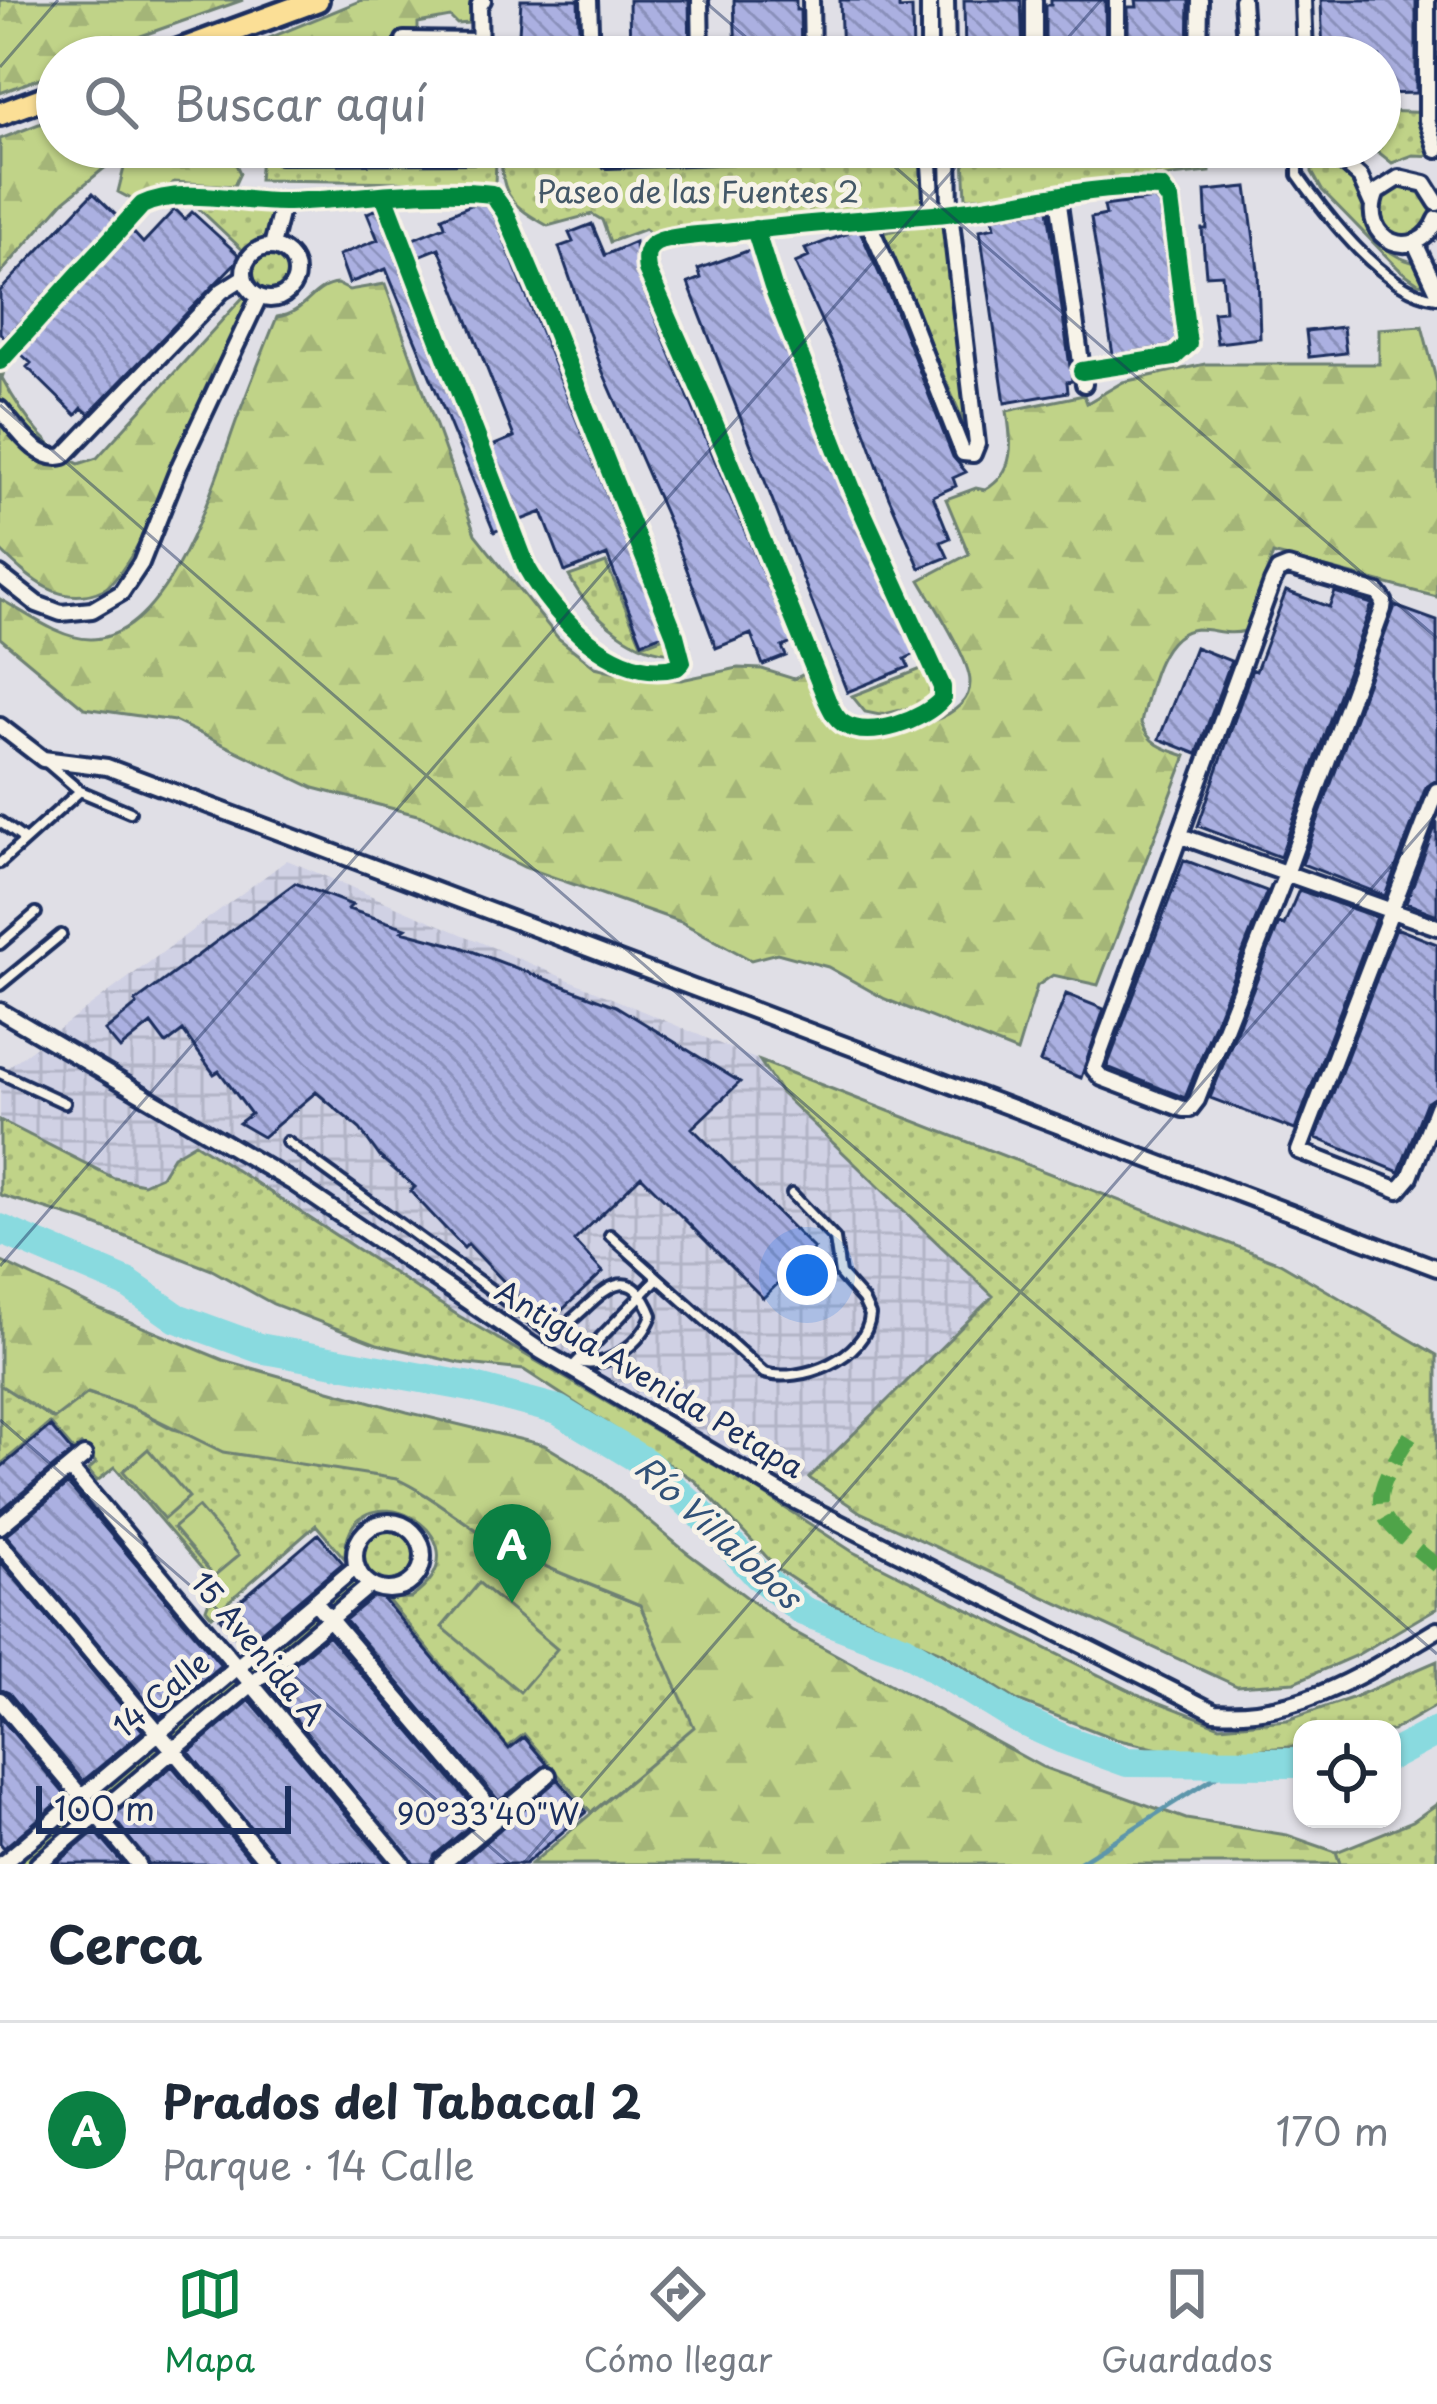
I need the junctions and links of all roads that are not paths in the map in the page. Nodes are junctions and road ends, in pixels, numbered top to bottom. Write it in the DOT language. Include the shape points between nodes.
graph roads {
  1 [pos="317,0"];
  2 [pos="483,0"];
  3 [pos="589,0"];
  4 [pos="700,0"];
  5 [pos="812,0"];
  6 [pos="928,0"];
  7 [pos="946,0"];
  8 [pos="1034,0"];
  9 [pos="1117,0"];
  10 [pos="1200,0"];
  11 [pos="1242,0"];
  12 [pos="1303,0"];
  13 [pos="1427,0"];
  14 [pos="219,36"];
  15 [pos="480,36"];
  16 [pos="590,36"];
  17 [pos="701,36"];
  18 [pos="812,36"];
  19 [pos="929,36"];
  20 [pos="947,36"];
  21 [pos="1034,36"];
  22 [pos="1118,36"];
  23 [pos="1199,36"];
  24 [pos="1245,36"];
  25 [pos="1304,36"];
  26 [pos="36,101"];
  27 [pos="0,114"];
  28 [pos="1437,150"];
  29 [pos="930,168"];
  30 [pos="949,168"];
  31 [pos="1298,168"];
  32 [pos="1350,168"];
  33 [pos="1437,171"];
  34 [pos="1360,177"];
  35 [pos="1387,183"];
  36 [pos="1425,184"];
  37 [pos="384,195"];
  38 [pos="1058,197"];
  39 [pos="284,202"];
  40 [pos="1437,203"];
  41 [pos="1372,204"];
  42 [pos="950,212"];
  43 [pos="932,214"];
  44 [pos="866,217"];
  45 [pos="1437,219"];
  46 [pos="755,229"];
  47 [pos="1415,243"];
  48 [pos="272,246"];
  49 [pos="244,278"];
  50 [pos="1437,294"];
  51 [pos="260,297"];
  52 [pos="0,361"];
  53 [pos="0,409"];
  54 [pos="0,575"];
  55 [pos="0,726"];
  56 [pos="43,760"];
  57 [pos="1437,790"];
  58 [pos="80,791"];
  59 [pos="130,812"];
  60 [pos="0,822"];
  61 [pos="1181,836"];
  62 [pos="25,841"];
  63 [pos="0,863"];
  64 [pos="1286,874"];
  65 [pos="1393,910"];
  66 [pos="36,913"];
  67 [pos="1437,928"];
  68 [pos="61,935"];
  69 [pos="0,944"];
  70 [pos="0,985"];
  71 [pos="0,1011"];
  72 [pos="0,1073"];
  73 [pos="65,1103"];
  74 [pos="1437,1107"];
  75 [pos="286,1142"];
  76 [pos="792,1194"];
  77 [pos="610,1235"];
  78 [pos="1437,1268"];
  79 [pos="657,1279"];
  80 [pos="640,1297"];
  81 [pos="574,1365"];
  82 [pos="84,1456"];
  83 [pos="70,1468"];
  84 [pos="0,1526"];
  85 [pos="0,1544"];
  86 [pos="356,1567"];
  87 [pos="370,1585"];
  88 [pos="315,1602"];
  89 [pos="330,1619"];
  90 [pos="1437,1630"];
  91 [pos="237,1667"];
  92 [pos="252,1684"];
  93 [pos="0,1700"];
  94 [pos="158,1733"];
  95 [pos="173,1750"];
  96 [pos="548,1775"];
  97 [pos="82,1797"];
  98 [pos="97,1815"];
  99 [pos="498,1817"];
  100 [pos="4,1861"];
  101 [pos="38,1864"];
  102 [pos="138,1864"];
  103 [pos="268,1864"];
  104 [pos="403,1864"];
  105 [pos="442,1864"];
  1 -- 14 [label="main road"];
  2 -- 15 [label="street"];
  3 -- 16 [label="street"];
  4 -- 17 [label="street"];
  5 -- 18 [label="street"];
  6 -- 19 [label="street"];
  7 -- 20 [label="street"];
  8 -- 21 [label="street"];
  9 -- 22 [label="street"];
  10 -- 23 [label="street"];
  11 -- 24 [label="street"];
  12 -- 25 [label="street"];
  13 -- 28 [label="street" via="1427,120"];
  26 -- 27 [label="main road"];
  29 -- 43 [label="street"];
  30 -- 42 [label="street"];
  31 -- 50 [label="lane" via="1359,249 1403,286"];
  32 -- 34 [label="street"];
  33 -- 36 [label="street"];
  34 -- 35 [label="street"];
  34 -- 41 [label="street"];
  35 -- 36 [label="street"];
  35 -- 41 [label="street"];
  36 -- 40 [label="street"];
  37 -- 37 [label="street" via="539,589 608,653 655,669 677,667 675,635 505,212 490,193"];
  37 -- 39 [label="street"];
  38 -- 38 [label="street" via="1166,191 1188,344 1174,357 1083,378"];
  38 -- 42 [label="street"];
  39 -- 48 [label="street"];
  39 -- 52 [label="street" via="209,197 142,205"];
  41 -- 47 [label="street" via="1373,223 1386,239"];
  42 -- 43 [label="street"];
  42 -- 44 [label="street" via="977,444 970,456"];
  43 -- 44 [label="street"];
  44 -- 46 [label="street"];
  45 -- 47 [label="street"];
  46 -- 46 [label="street" via="852,489 942,687 938,705 912,721 866,729 835,715 647,270 645,256 657,242"];
  47 -- 50 [label="street"];
  48 -- 49 [label="street" via="250,255"];
  48 -- 51 [label="street" via="293,259 295,283 276,298"];
  49 -- 51 [label="street"];
  49 -- 53 [label="street" via="222,291 64,456 42,454"];
  51 -- 54 [label="street" via="121,593 92,610 62,613"];
  55 -- 56 [label="street"];
  56 -- 58 [label="lane"];
  56 -- 78 [label="street" via="107,766"];
  57 -- 65 [label="street"];
  58 -- 59 [label="lane"];
  58 -- 62 [label="lane"];
  60 -- 62 [label="lane"];
  61 -- 64 [label="street"];
  61 -- 64 [label="street" via="1094,1069 1183,1109 1197,1100"];
  61 -- 64 [label="street" via="1277,573 1288,567 1357,585 1380,594 1384,609"];
  62 -- 63 [label="lane"];
  64 -- 65 [label="street"];
  65 -- 67 [label="street"];
  65 -- 74 [label="street" via="1299,1151 1399,1190"];
  66 -- 69 [label="lane"];
  68 -- 70 [label="lane"];
  71 -- 81 [label="street, Antigua Avenida Petapa" via="292,1182"];
  72 -- 73 [label="lane"];
  75 -- 80 [label="lane" via="549,1332 564,1329 602,1290 626,1286"];
  76 -- 79 [label="lane" via="835,1239 840,1274 870,1315 866,1334 831,1363 811,1373 764,1373"];
  77 -- 79 [label="lane"];
  79 -- 80 [label="lane"];
  80 -- 81 [label="lane"];
  80 -- 81 [label="lane" via="652,1315 643,1333 598,1365"];
  81 -- 90 [label="street, Antigua Avenida Petapa" via="790,1498 1215,1712 1302,1702"];
  82 -- 83 [label="street"];
  83 -- 84 [label="street"];
  83 -- 91 [label="street, 15 Avenida A"];
  85 -- 94 [label="street"];
  86 -- 87 [label="street"];
  86 -- 87 [label="street, 14 Calle" via="356,1545 369,1528 390,1521 417,1537 423,1557 414,1579 394,1590"];
  86 -- 88 [label="street, 14 Calle"];
  87 -- 89 [label="street, 14 Calle"];
  88 -- 89 [label="street"];
  88 -- 91 [label="street, 14 Calle"];
  89 -- 92 [label="street, 14 Calle"];
  89 -- 99 [label="street"];
  91 -- 92 [label="street, 15 Avenida A"];
  91 -- 94 [label="street, 14 Calle"];
  92 -- 95 [label="street, 14 Calle"];
  92 -- 104 [label="street, 15 Avenida A"];
  93 -- 97 [label="street"];
  94 -- 95 [label="street"];
  94 -- 97 [label="street, 14 Calle"];
  95 -- 98 [label="street, 14 Calle"];
  95 -- 103 [label="street"];
  96 -- 99 [label="street"];
  97 -- 98 [label="street"];
  97 -- 100 [label="street, 14 Calle"];
  98 -- 101 [label="street, 14 Calle"];
  98 -- 102 [label="street"];
  99 -- 105 [label="street"];
}
